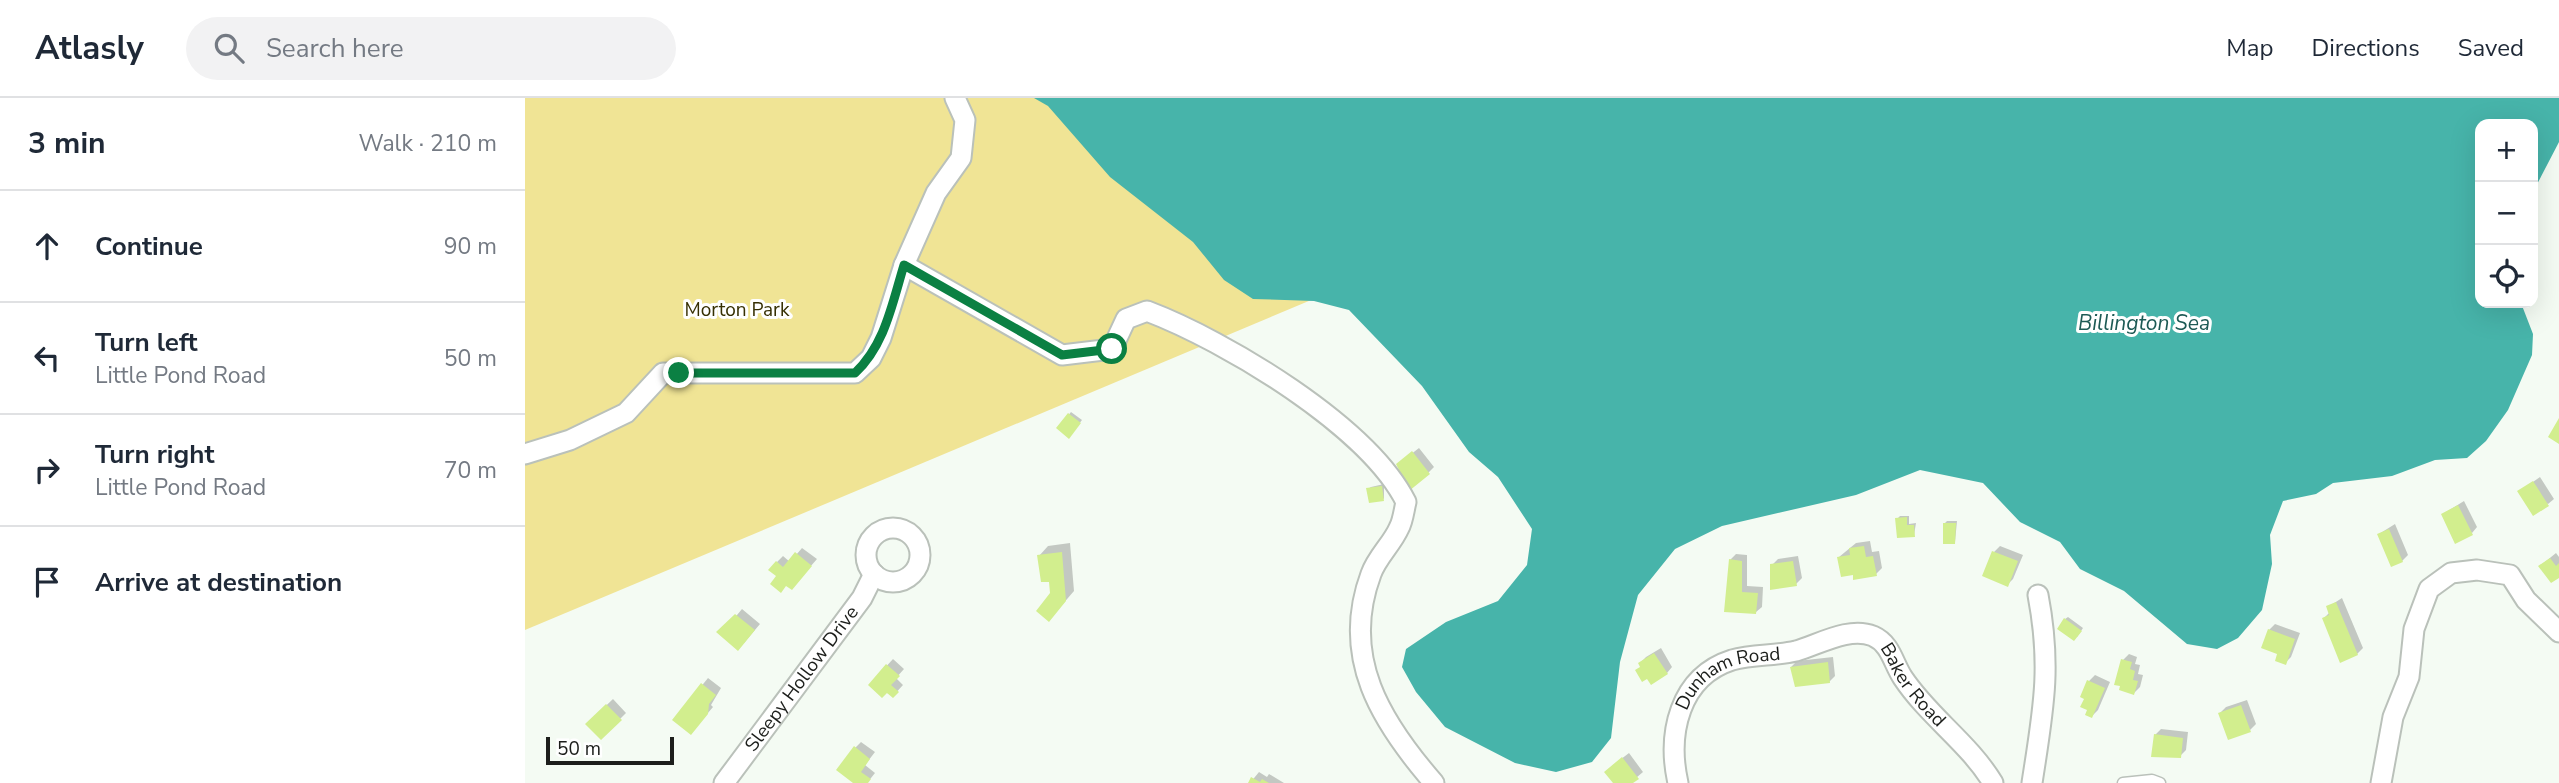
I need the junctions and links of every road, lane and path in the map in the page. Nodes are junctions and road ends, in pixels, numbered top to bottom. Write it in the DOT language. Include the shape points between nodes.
graph roads {
  1 [pos="955,98"];
  2 [pos="904,265"];
  3 [pos="525,454"];
  4 [pos="874,574"];
  5 [pos="2038,596"];
  6 [pos="2559,632"];
  7 [pos="1813,645"];
  8 [pos="724,783"];
  9 [pos="1434,783"];
  10 [pos="1678,783"];
  11 [pos="1993,783"];
  12 [pos="2032,783"];
  13 [pos="2123,783"];
  14 [pos="2160,783"];
  15 [pos="2381,783"];
  1 -- 2 [label="street" via="965,120 961,158 936,193"];
  2 -- 3 [label="street" via="881,338 871,358 855,373 663,373 626,413 570,440"];
  2 -- 9 [label="street" via="1062,355 1112,349 1126,319 1147,312 1182,324 1219,342 1319,409 1360,443 1395,480 1406,502 1400,528 1372,571 1365,592 1360,620 1363,668 1399,741"];
  4 -- 8 [label="street, Sleepy Hollow Drive" via="862,598"];
  5 -- 12 [label="street" via="2047,696"];
  6 -- 15 [label="street" via="2526,600 2510,575 2477,570 2451,573 2429,589 2414,629 2409,677 2393,717"];
  7 -- 10 [label="street, Dunham Road" via="1733,660 1709,671 1694,686 1677,717"];
  7 -- 11 [label="street, Baker Road" via="1847,634 1871,635 1885,644 1902,676"];
  13 -- 14 [label="lane"];
}
